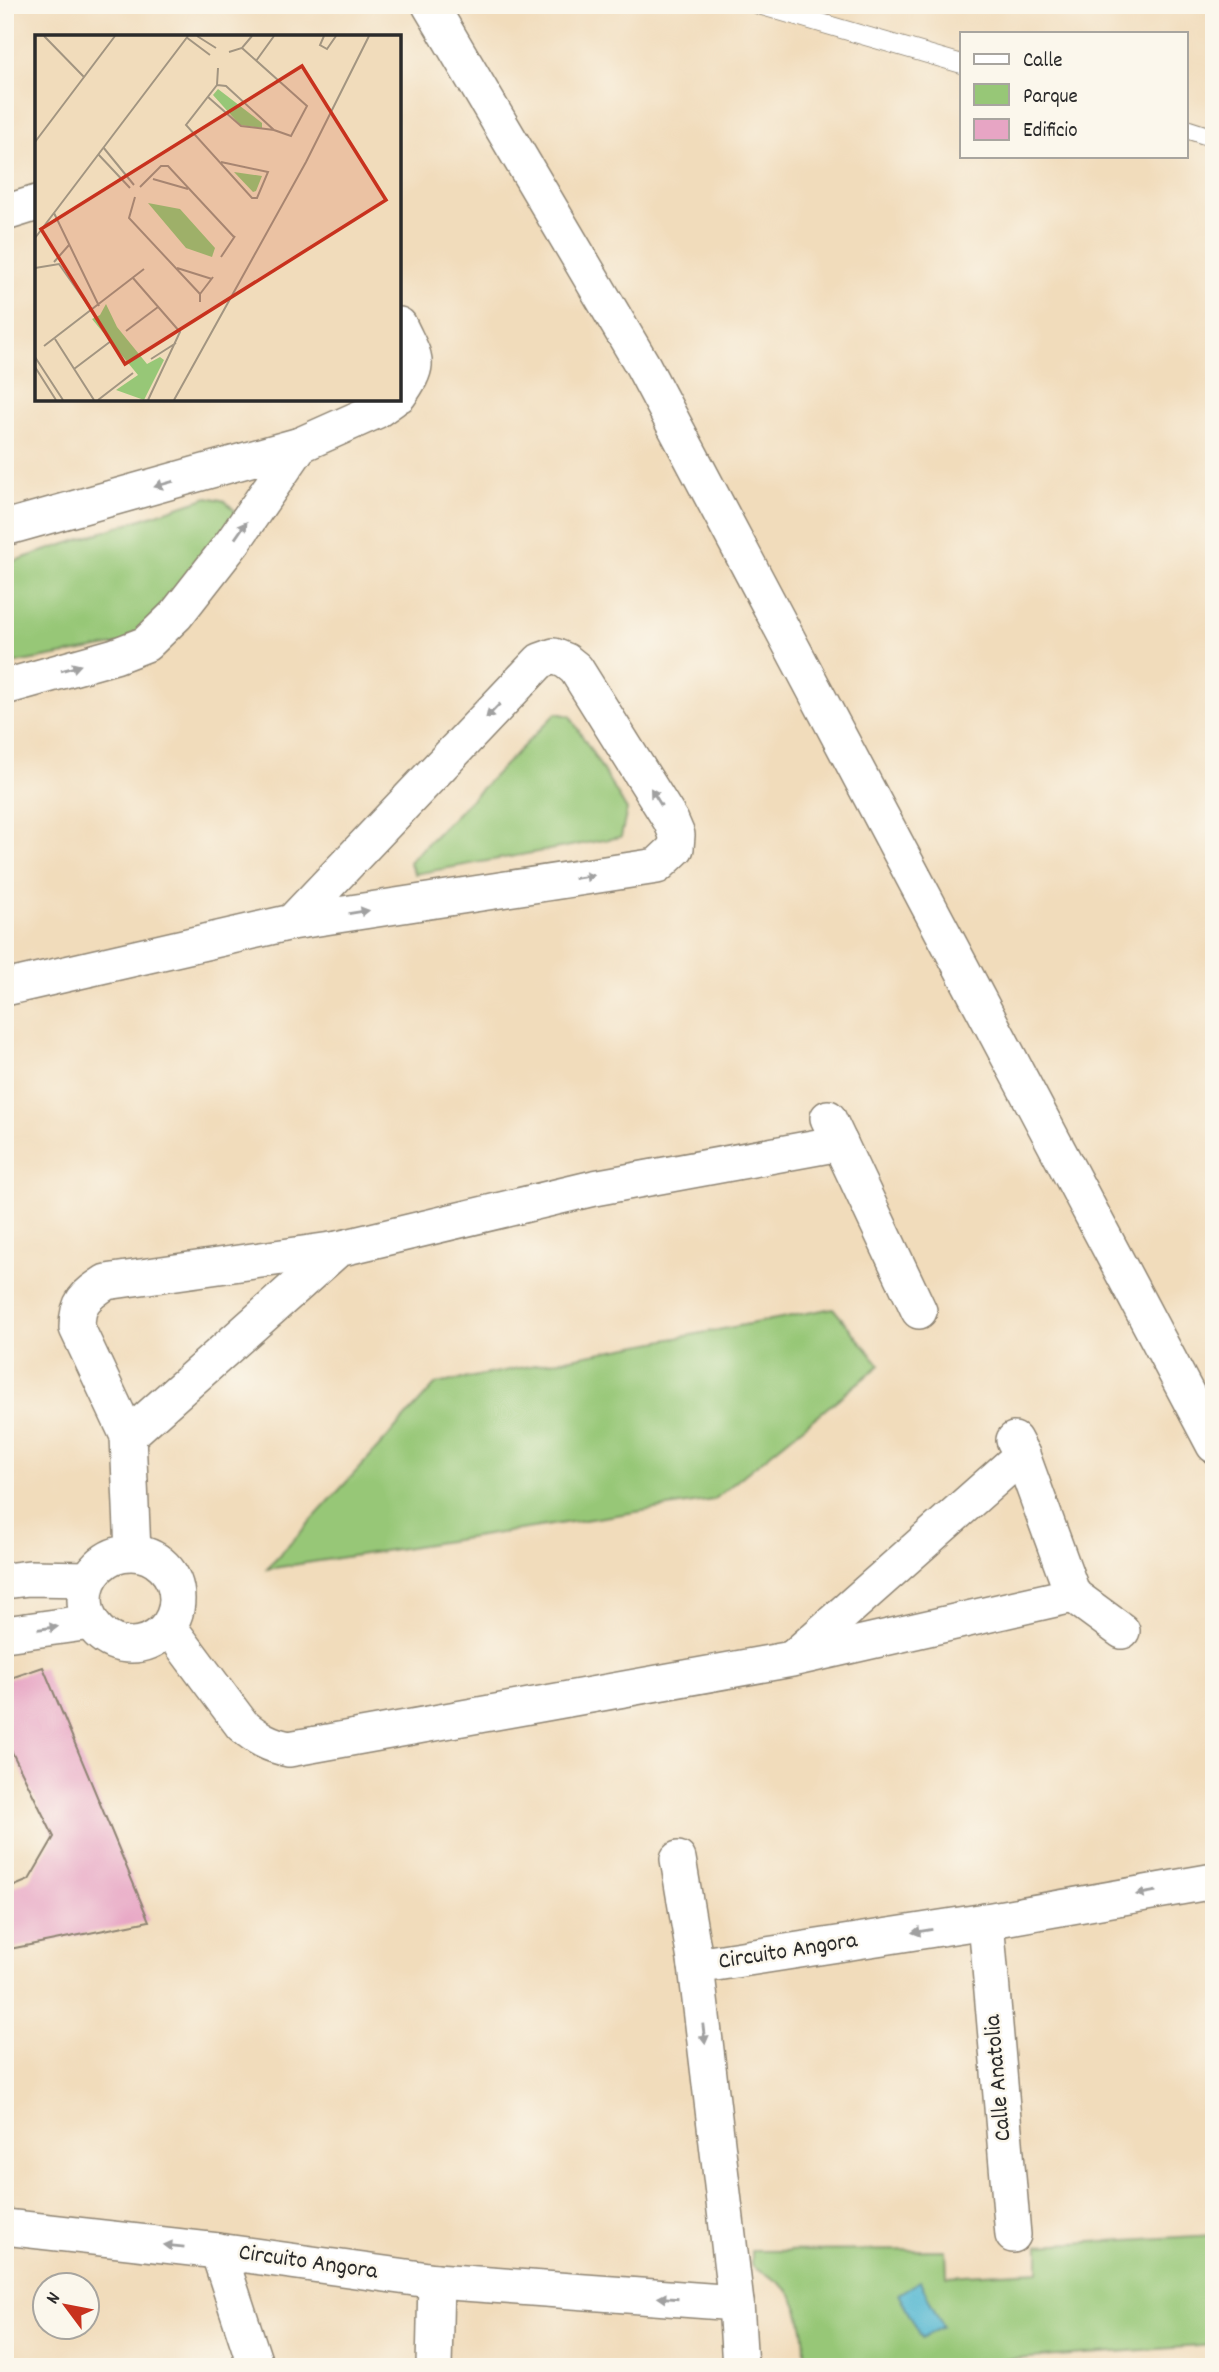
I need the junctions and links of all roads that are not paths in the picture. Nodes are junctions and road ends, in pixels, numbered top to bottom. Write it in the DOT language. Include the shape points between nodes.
graph roads {
  1 [pos="429,5"];
  2 [pos="758,5"];
  3 [pos="960,63"];
  4 [pos="1188,131"];
  5 [pos="1214,138"];
  6 [pos="35,204"];
  7 [pos="5,213"];
  8 [pos="401,329"];
  9 [pos="401,392"];
  10 [pos="390,401"];
  11 [pos="300,445"];
  12 [pos="5,528"];
  13 [pos="5,687"];
  14 [pos="292,922"];
  15 [pos="5,988"];
  16 [pos="338,1249"];
  17 [pos="919,1311"];
  18 [pos="128,1436"];
  19 [pos="1214,1445"];
  20 [pos="133,1552"];
  21 [pos="89,1579"];
  22 [pos="5,1581"];
  23 [pos="1073,1595"];
  24 [pos="90,1622"];
  25 [pos="169,1627"];
  26 [pos="1122,1631"];
  27 [pos="5,1634"];
  28 [pos="792,1659"];
  29 [pos="678,1859"];
  30 [pos="1214,1881"];
  31 [pos="986,1921"];
  32 [pos="696,1966"];
  33 [pos="5,2227"];
  34 [pos="1013,2235"];
  35 [pos="218,2251"];
  36 [pos="436,2281"];
  37 [pos="736,2303"];
  38 [pos="256,2367"];
  39 [pos="434,2367"];
  40 [pos="740,2367"];
  1 -- 19 [label="street" via="643,366"];
  2 -- 3 [label="lane"];
  4 -- 5 [label="lane"];
  6 -- 7 [label="street"];
  8 -- 9 [label="street" via="415,359 413,374"];
  10 -- 11 [label="street"];
  11 -- 12 [label="street, one-way"];
  13 -- 11 [label="street, one-way" via="146,644 176,615 233,542"];
  14 -- 14 [label="street, one-way" via="657,866 676,848 677,835 576,669 554,656 540,662"];
  14 -- 15 [label="street"];
  16 -- 17 [label="street" via="834,1130"];
  16 -- 18 [label="street"];
  16 -- 18 [label="street" via="106,1282 87,1294 77,1311 77,1328"];
  18 -- 20 [label="street"];
  20 -- 21 [label="street" via="106,1559"];
  20 -- 25 [label="street" via="160,1562 173,1579 178,1600"];
  21 -- 22 [label="street"];
  21 -- 24 [label="street" via="85,1608"];
  23 -- 26 [label="street"];
  23 -- 28 [label="street"];
  23 -- 28 [label="street" via="1018,1448"];
  24 -- 25 [label="street" via="113,1642 128,1645 157,1638"];
  27 -- 24 [label="street, one-way"];
  25 -- 28 [label="street" via="242,1725 264,1741 289,1749"];
  29 -- 32 [label="street"];
  30 -- 31 [label="street, Circuito Angora, one-way"];
  31 -- 32 [label="street, Circuito Angora, one-way"];
  31 -- 34 [label="street, Calle Anatolia"];
  32 -- 37 [label="street, Circuito Angora, one-way"];
  35 -- 33 [label="street, Circuito Angora, one-way"];
  35 -- 36 [label="street, Circuito Angora"];
  35 -- 38 [label="street"];
  37 -- 36 [label="street, Circuito Angora, one-way"];
  36 -- 39 [label="street"];
  37 -- 40 [label="street, Circuito Angora"];
}
